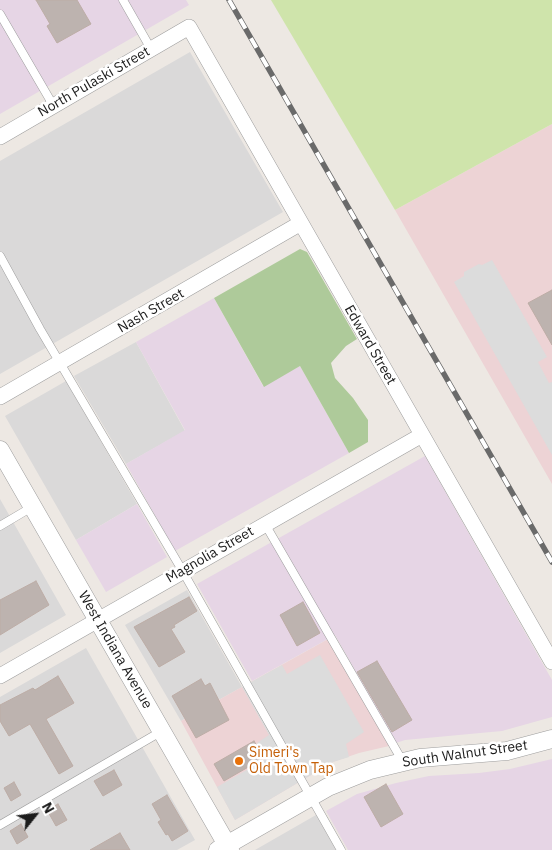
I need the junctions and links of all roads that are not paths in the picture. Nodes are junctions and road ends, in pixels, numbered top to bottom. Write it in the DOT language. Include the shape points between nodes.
graph roads {
  1 [pos="123,0"];
  2 [pos="0,14"];
  3 [pos="189,27"];
  4 [pos="151,49"];
  5 [pos="53,106"];
  6 [pos="0,137"];
  7 [pos="301,223"];
  8 [pos="0,256"];
  9 [pos="60,362"];
  10 [pos="0,397"];
  11 [pos="422,435"];
  12 [pos="0,450"];
  13 [pos="32,507"];
  14 [pos="265,524"];
  15 [pos="0,526"];
  16 [pos="182,570"];
  17 [pos="98,620"];
  18 [pos="552,662"];
  19 [pos="0,676"];
  20 [pos="162,731"];
  21 [pos="552,739"];
  22 [pos="403,762"];
  23 [pos="311,796"];
  24 [pos="0,825"];
  25 [pos="225,848"];
  26 [pos="341,850"];
  1 -- 4 [label="lane"];
  2 -- 5 [label="lane"];
  3 -- 4 [label="street, North Pulaski Street"];
  3 -- 7 [label="street, Edward Street"];
  4 -- 5 [label="street, North Pulaski Street"];
  5 -- 6 [label="street, North Pulaski Street"];
  7 -- 9 [label="street, Nash Street"];
  7 -- 11 [label="street, Edward Street"];
  8 -- 9 [label="lane"];
  9 -- 10 [label="street, Nash Street"];
  9 -- 16 [label="lane"];
  11 -- 14 [label="street, Magnolia Street"];
  11 -- 18 [label="street, Edward Street"];
  12 -- 13 [label="street, West Indiana Avenue"];
  13 -- 15 [label="lane"];
  13 -- 17 [label="street, West Indiana Avenue"];
  14 -- 16 [label="street, Magnolia Street"];
  14 -- 22 [label="lane"];
  16 -- 17 [label="street, Magnolia Street"];
  16 -- 23 [label="lane"];
  17 -- 19 [label="street, Magnolia Street"];
  17 -- 20 [label="street, West Indiana Avenue"];
  20 -- 24 [label="lane"];
  20 -- 25 [label="street, West Indiana Avenue"];
  21 -- 22 [label="street, South Walnut Street" via="506,751"];
  22 -- 23 [label="street, South Walnut Street" via="370,770"];
  23 -- 25 [label="street, South Walnut Street"];
  23 -- 26 [label="lane"];
}
